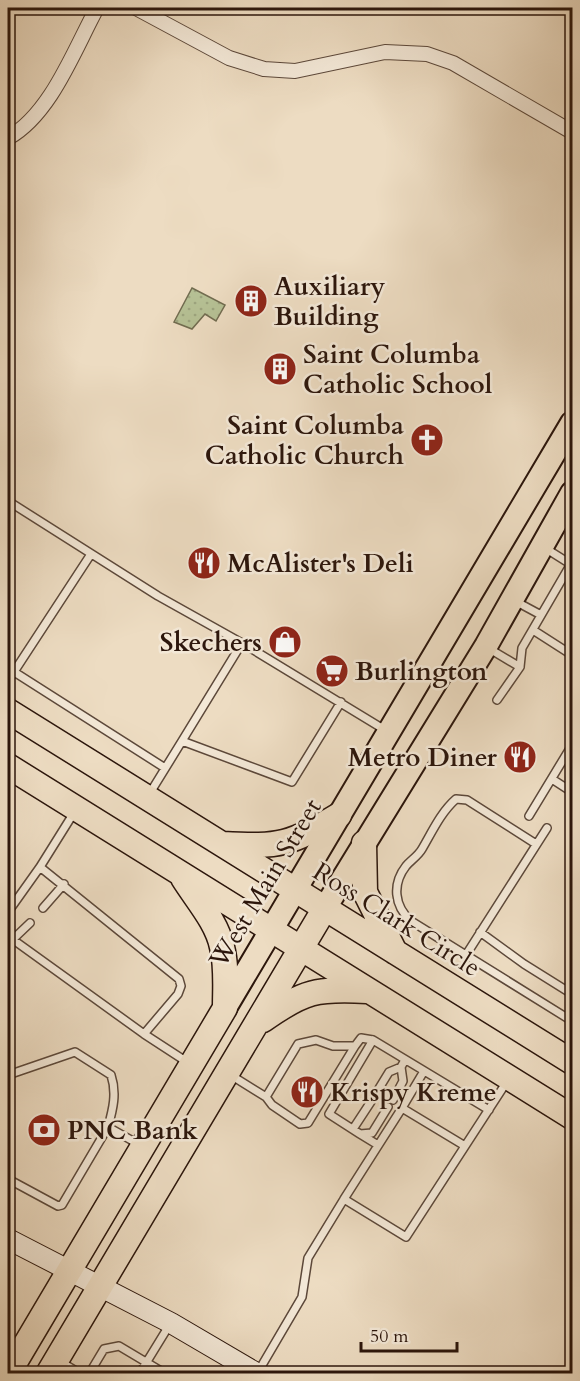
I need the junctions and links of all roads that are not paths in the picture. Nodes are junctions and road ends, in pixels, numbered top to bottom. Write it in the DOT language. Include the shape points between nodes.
graph roads {
  1 [pos="97,8"];
  2 [pos="136,8"];
  3 [pos="573,132"];
  4 [pos="8,138"];
  5 [pos="573,423"];
  6 [pos="573,493"];
  7 [pos="8,501"];
  8 [pos="542,547"];
  9 [pos="91,554"];
  10 [pos="572,564"];
  11 [pos="513,599"];
  12 [pos="541,615"];
  13 [pos="532,630"];
  14 [pos="242,643"];
  15 [pos="486,646"];
  16 [pos="573,655"];
  17 [pos="520,667"];
  18 [pos="10,669"];
  19 [pos="8,681"];
  20 [pos="497,700"];
  21 [pos="341,702"];
  22 [pos="8,711"];
  23 [pos="388,732"];
  24 [pos="182,741"];
  25 [pos="573,745"];
  26 [pos="8,766"];
  27 [pos="165,768"];
  28 [pos="552,778"];
  29 [pos="573,792"];
  30 [pos="147,798"];
  31 [pos="76,809"];
  32 [pos="339,815"];
  33 [pos="529,816"];
  34 [pos="547,828"];
  35 [pos="364,843"];
  36 [pos="221,844"];
  37 [pos="536,844"];
  38 [pos="40,867"];
  39 [pos="180,874"];
  40 [pos="64,884"];
  41 [pos="295,889"];
  42 [pos="43,908"];
  43 [pos="324,908"];
  44 [pos="8,912"];
  45 [pos="30,923"];
  46 [pos="271,930"];
  47 [pos="480,932"];
  48 [pos="9,940"];
  49 [pos="301,948"];
  50 [pos="395,951"];
  51 [pos="465,955"];
  52 [pos="369,991"];
  53 [pos="573,994"];
  54 [pos="225,1008"];
  55 [pos="573,1021"];
  56 [pos="256,1024"];
  57 [pos="144,1034"];
  58 [pos="373,1040"];
  59 [pos="355,1046"];
  60 [pos="573,1062"];
  61 [pos="403,1063"];
  62 [pos="191,1064"];
  63 [pos="424,1071"];
  64 [pos="227,1073"];
  65 [pos="8,1075"];
  66 [pos="510,1078"];
  67 [pos="267,1097"];
  68 [pos="402,1108"];
  69 [pos="489,1110"];
  70 [pos="573,1117"];
  71 [pos="108,1127"];
  72 [pos="353,1129"];
  73 [pos="360,1134"];
  74 [pos="378,1145"];
  75 [pos="142,1146"];
  76 [pos="465,1146"];
  77 [pos="8,1179"];
  78 [pos="344,1199"];
  79 [pos="8,1239"];
  80 [pos="69,1271"];
  81 [pos="100,1286"];
  82 [pos="171,1323"];
  83 [pos="145,1365"];
  84 [pos="52,1366"];
  85 [pos="163,1373"];
  86 [pos="258,1373"];
  87 [pos="8,1374"];
  88 [pos="81,1374"];
  89 [pos="88,1374"];
  1 -- 4 [label="street" via="41,110"];
  2 -- 3 [label="street" via="230,58 264,69 295,71 385,52 427,54 453,63"];
  5 -- 23 [label="main road, West Main Street"];
  6 -- 8 [label="main road"];
  7 -- 9 [label="lane"];
  8 -- 10 [label="lane"];
  8 -- 11 [label="main road"];
  9 -- 14 [label="lane"];
  9 -- 18 [label="lane"];
  10 -- 12 [label="lane"];
  11 -- 12 [label="lane"];
  11 -- 15 [label="main road"];
  12 -- 13 [label="lane"];
  13 -- 16 [label="lane"];
  13 -- 17 [label="lane" via="522,648"];
  14 -- 21 [label="lane"];
  14 -- 24 [label="lane"];
  15 -- 17 [label="lane"];
  15 -- 35 [label="main road"];
  17 -- 20 [label="lane"];
  18 -- 19 [label="lane"];
  18 -- 27 [label="lane"];
  21 -- 23 [label="lane"];
  21 -- 24 [label="lane" via="292,782"];
  22 -- 30 [label="highway, Ross Clark Circle"];
  23 -- 32 [label="main road, West Main Street"];
  24 -- 27 [label="lane"];
  25 -- 28 [label="lane"];
  26 -- 31 [label="highway"];
  27 -- 30 [label="lane"];
  28 -- 29 [label="lane"];
  28 -- 33 [label="lane"];
  30 -- 36 [label="highway, Ross Clark Circle"];
  31 -- 38 [label="lane"];
  31 -- 39 [label="highway"];
  32 -- 36 [label="highway" via="300,839 278,845"];
  32 -- 41 [label="main road, West Main Street"];
  34 -- 37 [label="lane"];
  35 -- 43 [label="main road"];
  35 -- 50 [label="highway" via="365,892"];
  36 -- 41 [label="highway, Ross Clark Circle"];
  37 -- 47 [label="lane"];
  37 -- 51 [label="lane" via="467,800 456,799 419,854 406,865 397,884 401,910 411,921"];
  38 -- 40 [label="lane"];
  38 -- 44 [label="lane"];
  39 -- 46 [label="highway"];
  39 -- 54 [label="highway" via="222,945"];
  40 -- 42 [label="lane"];
  40 -- 57 [label="lane" via="179,979 177,994"];
  41 -- 43 [label="highway, Ross Clark Circle"];
  41 -- 46 [label="main road, West Main Street"];
  43 -- 49 [label="highway"];
  43 -- 50 [label="highway, Ross Clark Circle"];
  45 -- 48 [label="lane"];
  46 -- 49 [label="highway"];
  46 -- 54 [label="main road, West Main Street"];
  47 -- 51 [label="lane"];
  47 -- 53 [label="lane"];
  48 -- 57 [label="lane"];
  49 -- 52 [label="highway"];
  49 -- 56 [label="highway"];
  50 -- 60 [label="highway, Ross Clark Circle"];
  51 -- 55 [label="lane"];
  52 -- 56 [label="highway" via="316,990 292,999"];
  52 -- 66 [label="highway"];
  54 -- 62 [label="highway, West Main Street"];
  56 -- 64 [label="highway"];
  57 -- 62 [label="lane"];
  58 -- 59 [label="lane" via="361,1038"];
  58 -- 61 [label="lane"];
  58 -- 72 [label="lane" via="329,1114"];
  59 -- 67 [label="lane" via="333,1046 316,1040 298,1044"];
  59 -- 67 [label="lane" via="308,1123 300,1124 272,1106"];
  61 -- 63 [label="lane"];
  61 -- 72 [label="lane" via="389,1072"];
  61 -- 73 [label="lane" via="404,1081 391,1104 372,1133"];
  62 -- 75 [label="highway, West Main Street"];
  63 -- 68 [label="lane"];
  63 -- 69 [label="lane"];
  64 -- 67 [label="lane"];
  64 -- 81 [label="highway"];
  65 -- 71 [label="lane" via="75,1052 111,1075 114,1104"];
  66 -- 69 [label="lane"];
  66 -- 70 [label="highway"];
  68 -- 74 [label="lane"];
  68 -- 76 [label="lane"];
  69 -- 76 [label="lane"];
  71 -- 75 [label="lane"];
  71 -- 77 [label="lane" via="62,1205"];
  72 -- 73 [label="lane"];
  73 -- 74 [label="lane"];
  74 -- 78 [label="lane"];
  75 -- 80 [label="highway, West Main Street"];
  76 -- 78 [label="lane" via="406,1237"];
  78 -- 86 [label="lane" via="308,1258 302,1297"];
  79 -- 80 [label="main road"];
  80 -- 81 [label="main road"];
  80 -- 87 [label="highway, West Main Street"];
  81 -- 82 [label="main road"];
  81 -- 84 [label="highway"];
  82 -- 83 [label="lane"];
  82 -- 86 [label="main road"];
  83 -- 85 [label="lane"];
  83 -- 89 [label="lane" via="119,1346 104,1349"];
  84 -- 88 [label="lane"];
}
